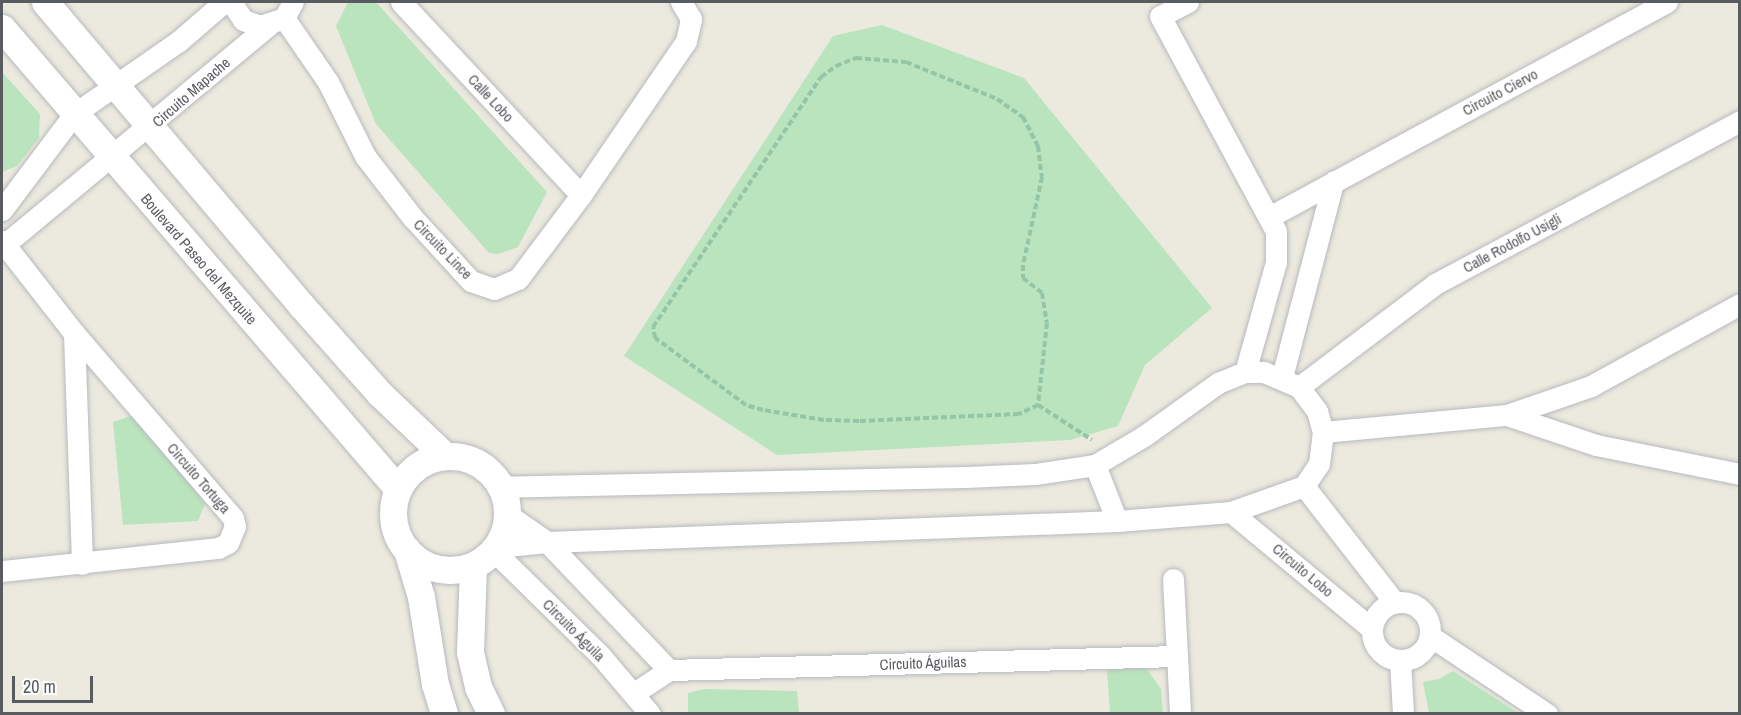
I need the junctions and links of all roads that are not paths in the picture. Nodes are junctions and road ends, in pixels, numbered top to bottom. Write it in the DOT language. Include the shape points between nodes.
graph roads {
  1 [pos="45,2"];
  2 [pos="224,2"];
  3 [pos="231,2"];
  4 [pos="401,2"];
  5 [pos="681,2"];
  6 [pos="1188,2"];
  7 [pos="1667,2"];
  8 [pos="282,15"];
  9 [pos="2,28"];
  10 [pos="117,85"];
  11 [pos="74,114"];
  12 [pos="1740,121"];
  13 [pos="152,126"];
  14 [pos="112,157"];
  15 [pos="1333,182"];
  16 [pos="581,195"];
  17 [pos="2,210"];
  18 [pos="1271,216"];
  19 [pos="3,243"];
  20 [pos="1740,304"];
  21 [pos="74,333"];
  22 [pos="1245,372"];
  23 [pos="1290,382"];
  24 [pos="1507,415"];
  25 [pos="1323,432"];
  26 [pos="444,455"];
  27 [pos="1095,465"];
  28 [pos="1740,474"];
  29 [pos="1304,486"];
  30 [pos="502,487"];
  31 [pos="398,489"];
  32 [pos="1231,512"];
  33 [pos="508,515"];
  34 [pos="1117,521"];
  35 [pos="547,542"];
  36 [pos="407,550"];
  37 [pos="488,555"];
  38 [pos="82,564"];
  39 [pos="2,571"];
  40 [pos="1173,579"];
  41 [pos="1395,603"];
  42 [pos="1372,629"];
  43 [pos="1430,636"];
  44 [pos="1177,656"];
  45 [pos="1400,660"];
  46 [pos="669,670"];
  47 [pos="478,687"];
  48 [pos="634,693"];
  49 [pos="442,707"];
  50 [pos="491,714"];
  51 [pos="650,714"];
  52 [pos="1180,714"];
  53 [pos="1403,714"];
  54 [pos="1547,714"];
  1 -- 10 [label="street"];
  2 -- 10 [label="street" via="179,41"];
  3 -- 8 [label="street" via="243,20"];
  4 -- 16 [label="street, Calle Lobo"];
  5 -- 16 [label="street, Circuito Lince" via="691,19 686,41"];
  6 -- 18 [label="street" via="1160,16"];
  7 -- 15 [label="street, Circuito Ciervo"];
  8 -- 13 [label="street, Circuito Mapache"];
  8 -- 16 [label="street, Circuito Lince" via="328,82 365,156 413,218 471,281 494,289 518,279"];
  9 -- 11 [label="street, Boulevard Paseo del Mezquite"];
  10 -- 11 [label="street"];
  10 -- 13 [label="street"];
  11 -- 14 [label="street, Boulevard Paseo del Mezquite"];
  11 -- 17 [label="street"];
  12 -- 23 [label="street, Calle Rodolfo Usigli" via="1435,285"];
  13 -- 14 [label="street, Circuito Mapache"];
  13 -- 26 [label="street" via="363,376"];
  14 -- 19 [label="street, Circuito Tortuga"];
  14 -- 31 [label="street, Boulevard Paseo del Mezquite"];
  15 -- 18 [label="street, Circuito Ciervo"];
  15 -- 23 [label="street"];
  18 -- 22 [label="street" via="1276,231 1276,262"];
  19 -- 21 [label="street, Circuito Tortuga"];
  20 -- 24 [label="street" via="1591,386"];
  21 -- 38 [label="street"];
  21 -- 38 [label="street, Circuito Tortuga" via="233,518 235,526 228,543 218,548"];
  22 -- 23 [label="street"];
  22 -- 27 [label="street" via="1218,382 1116,455"];
  23 -- 25 [label="street" via="1317,411"];
  24 -- 25 [label="street"];
  24 -- 28 [label="street" via="1596,445"];
  25 -- 29 [label="street" via="1319,464"];
  26 -- 30 [label="street" via="478,462"];
  26 -- 31 [label="street" via="416,466"];
  27 -- 30 [label="street" via="1035,474 966,477"];
  27 -- 34 [label="street"];
  29 -- 32 [label="street"];
  29 -- 41 [label="street"];
  30 -- 33 [label="street"];
  31 -- 36 [label="street" via="393,521"];
  32 -- 34 [label="street"];
  32 -- 42 [label="street, Circuito Lobo"];
  33 -- 35 [label="street"];
  33 -- 37 [label="street"];
  34 -- 35 [label="street"];
  35 -- 37 [label="street"];
  35 -- 46 [label="street"];
  36 -- 37 [label="street" via="437,569"];
  36 -- 49 [label="street"];
  37 -- 47 [label="street" via="470,652"];
  37 -- 48 [label="street, Circuito Águila"];
  38 -- 39 [label="street, Circuito Tortuga"];
  40 -- 44 [label="street"];
  41 -- 42 [label="street" via="1377,615"];
  41 -- 43 [label="street" via="1422,610 1428,618"];
  42 -- 45 [label="street, Circuito Lobo" via="1373,639 1383,654"];
  43 -- 45 [label="street" via="1416,656"];
  43 -- 54 [label="street"];
  44 -- 46 [label="street, Circuito Águilas"];
  44 -- 52 [label="street"];
  45 -- 53 [label="street"];
  46 -- 48 [label="street"];
  47 -- 49 [label="street"];
  47 -- 50 [label="street"];
  48 -- 51 [label="street, Circuito Águila"];
}
